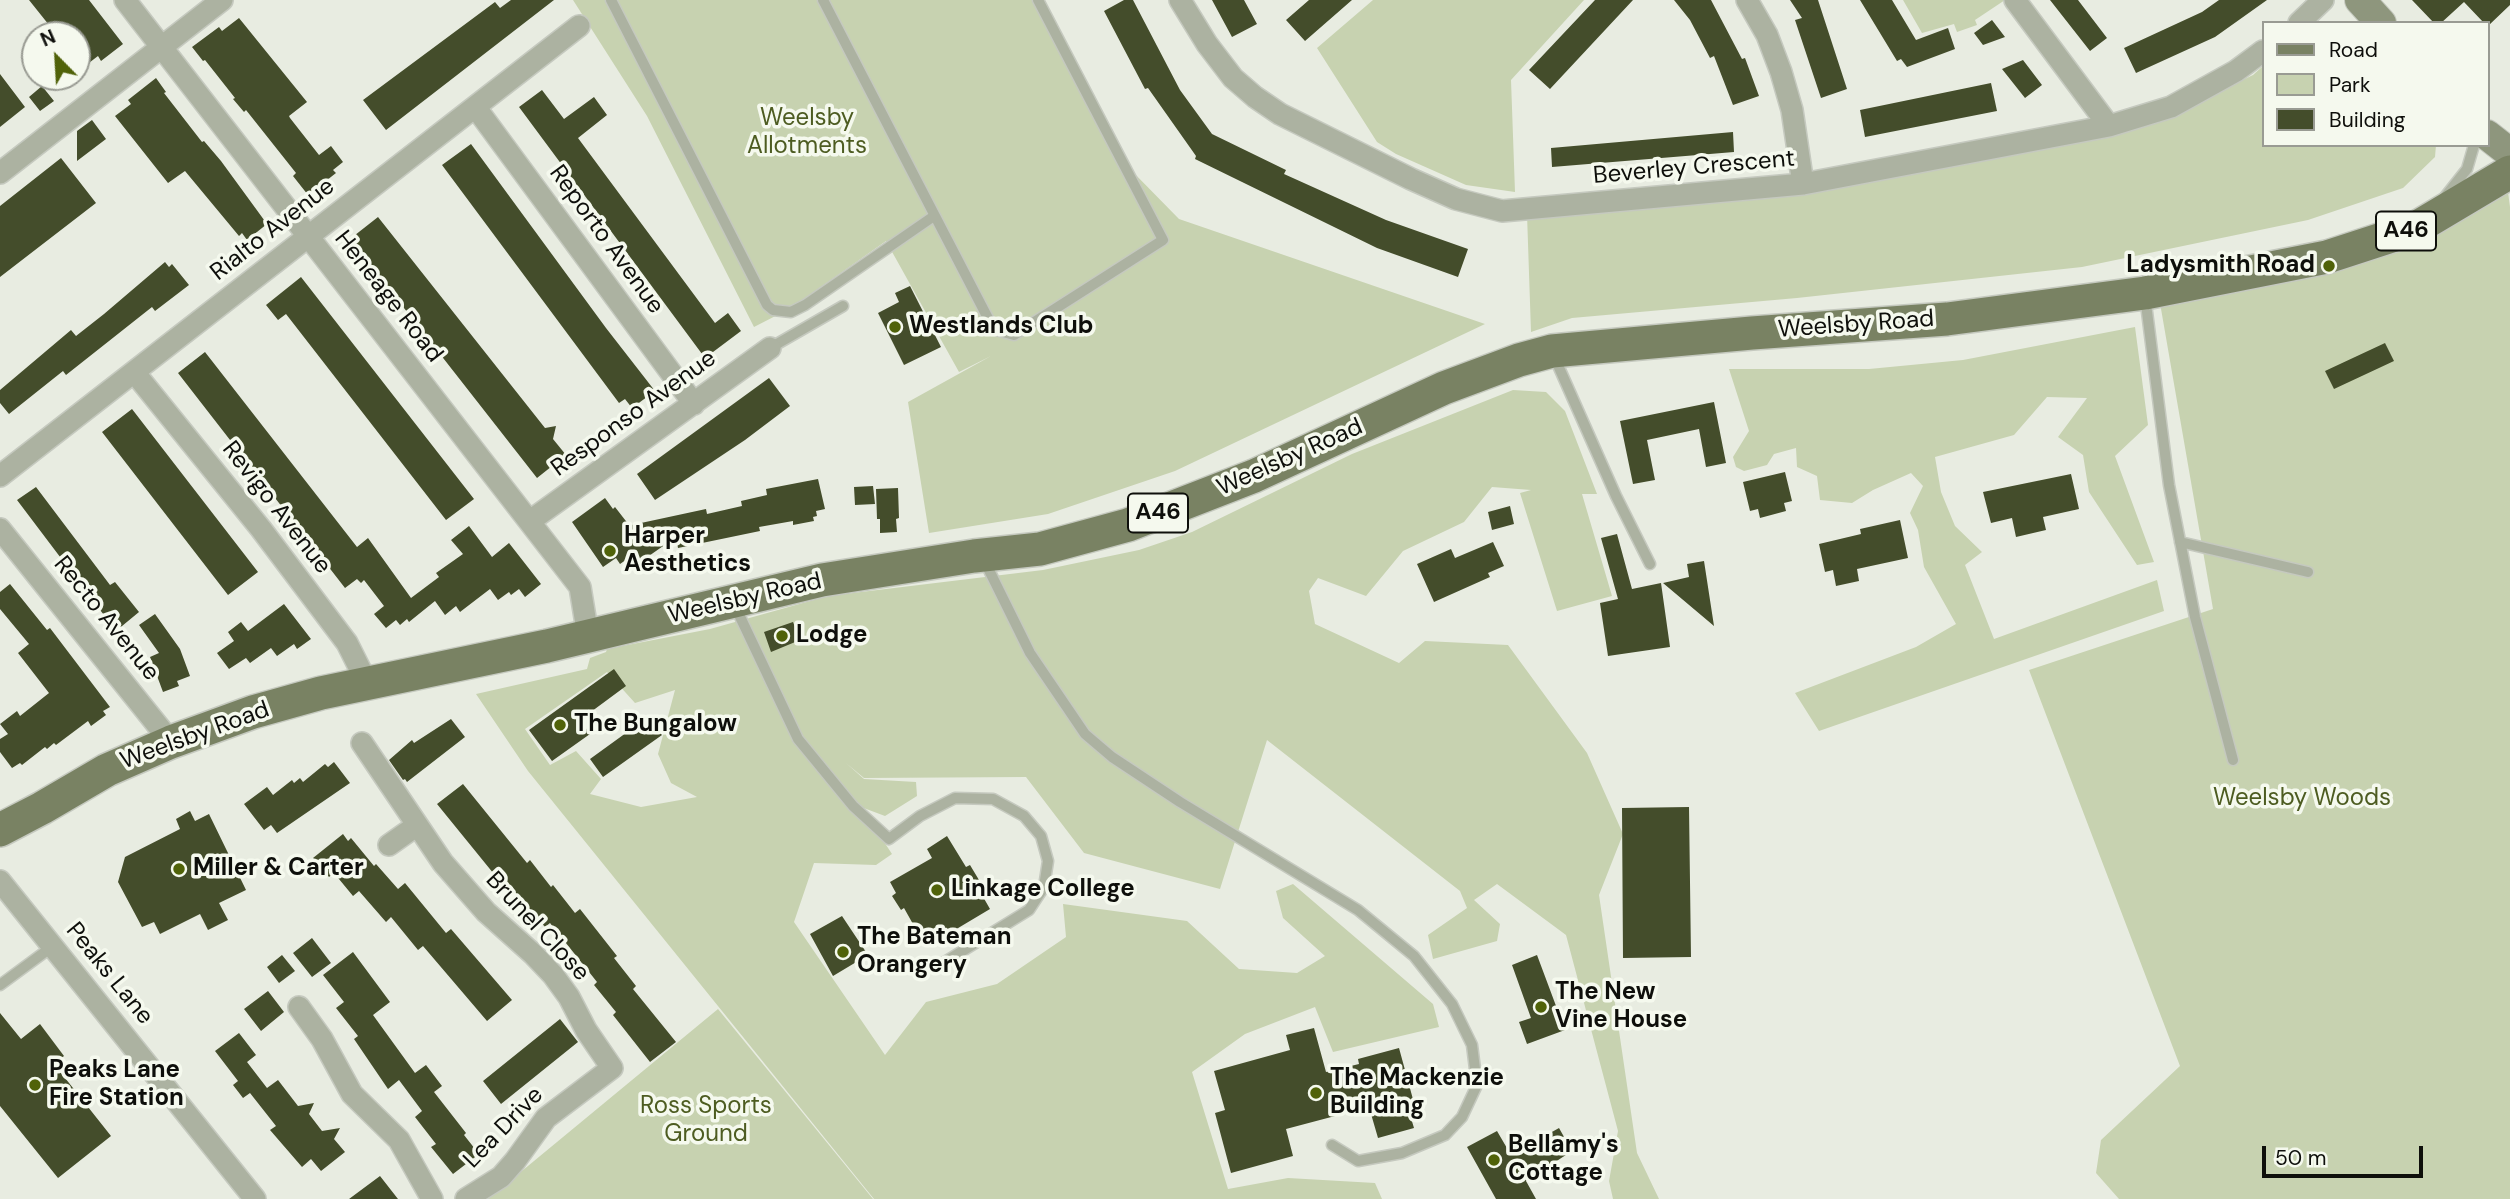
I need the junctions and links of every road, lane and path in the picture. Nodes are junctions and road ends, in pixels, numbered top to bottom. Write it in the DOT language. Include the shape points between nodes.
graph roads {
  1 [pos="125,0"];
  2 [pos="222,0"];
  3 [pos="611,0"];
  4 [pos="822,0"];
  5 [pos="1038,0"];
  6 [pos="1180,0"];
  7 [pos="1747,0"];
  8 [pos="2015,0"];
  9 [pos="2323,0"];
  10 [pos="2360,0"];
  11 [pos="2301,21"];
  12 [pos="2379,21"];
  13 [pos="579,26"];
  14 [pos="161,46"];
  15 [pos="2262,52"];
  16 [pos="476,108"];
  17 [pos="2109,126"];
  18 [pos="2489,137"];
  19 [pos="2473,147"];
  20 [pos="2510,153"];
  21 [pos="2510,172"];
  22 [pos="0,173"];
  23 [pos="1802,184"];
  24 [pos="934,216"];
  25 [pos="2416,228"];
  26 [pos="308,236"];
  27 [pos="2145,293"];
  28 [pos="842,306"];
  29 [pos="770,348"];
  30 [pos="1552,351"];
  31 [pos="134,372"];
  32 [pos="694,404"];
  33 [pos="0,477"];
  34 [pos="530,521"];
  35 [pos="0,529"];
  36 [pos="2180,542"];
  37 [pos="982,555"];
  38 [pos="1650,564"];
  39 [pos="2308,572"];
  40 [pos="733,602"];
  41 [pos="588,636"];
  42 [pos="367,683"];
  43 [pos="171,742"];
  44 [pos="362,743"];
  45 [pos="2232,760"];
  46 [pos="416,826"];
  47 [pos="0,830"];
  48 [pos="389,845"];
  49 [pos="0,881"];
  50 [pos="53,946"];
  51 [pos="943,963"];
  52 [pos="0,985"];
  53 [pos="299,1007"];
  54 [pos="612,1068"];
  55 [pos="1332,1145"];
  56 [pos="255,1199"];
  57 [pos="432,1199"];
  58 [pos="466,1199"];
  1 -- 14 [label="street, Heneage Road"];
  2 -- 14 [label="street"];
  3 -- 24 [label="lane" via="767,305 774,310 792,312 805,305"];
  4 -- 24 [label="lane"];
  5 -- 24 [label="lane" via="1163,240 1014,335 1006,335 991,324"];
  6 -- 23 [label="street, Beverley Crescent" via="1233,78 1255,97 1280,114 1456,199 1502,211"];
  7 -- 23 [label="street" via="1781,72 1792,110"];
  8 -- 17 [label="street"];
  9 -- 11 [label="street"];
  10 -- 12 [label="street"];
  13 -- 16 [label="street, Rialto Avenue"];
  14 -- 22 [label="street"];
  14 -- 26 [label="street, Heneage Road"];
  15 -- 17 [label="street, Beverley Crescent" via="2171,107"];
  16 -- 26 [label="street, Rialto Avenue"];
  16 -- 32 [label="street, Reporto Avenue"];
  17 -- 23 [label="street, Beverley Crescent"];
  18 -- 20 [label="street"];
  19 -- 25 [label="lane" via="2467,169"];
  21 -- 25 [label="main road, Weelsby Road / A46"];
  25 -- 27 [label="main road, Weelsby Road / A46" via="2327,257"];
  26 -- 31 [label="street, Rialto Avenue"];
  26 -- 34 [label="street, Heneage Road"];
  27 -- 30 [label="main road, Weelsby Road / A46" via="1947,319"];
  27 -- 36 [label="lane"];
  28 -- 29 [label="lane"];
  29 -- 32 [label="street, Responso Avenue"];
  30 -- 37 [label="main road, Weelsby Road / A46" via="1444,388 1254,476 1128,525 1040,549"];
  30 -- 38 [label="lane"];
  31 -- 33 [label="street, Rialto Avenue"];
  31 -- 42 [label="street, Revigo Avenue" via="339,632"];
  32 -- 34 [label="street, Responso Avenue"];
  34 -- 41 [label="street, Heneage Road" via="580,587"];
  35 -- 43 [label="street, Recto Avenue"];
  36 -- 39 [label="lane"];
  36 -- 45 [label="lane"];
  37 -- 40 [label="main road, Weelsby Road / A46" via="822,580"];
  37 -- 55 [label="lane" via="1030,653 1085,734 1180,802 1358,910 1414,956 1452,1004 1472,1045 1477,1085 1462,1116 1445,1135 1402,1153 1358,1161"];
  40 -- 41 [label="main road, Weelsby Road / A46"];
  40 -- 51 [label="lane" via="798,739 853,806 889,839 955,798 993,799 1024,816 1041,836 1048,861 1044,887 1028,910"];
  41 -- 42 [label="main road, Weelsby Road / A46"];
  42 -- 43 [label="main road, Weelsby Road / A46" via="253,712"];
  43 -- 47 [label="main road, Weelsby Road / A46" via="107,770"];
  44 -- 46 [label="street, Brunel Close"];
  46 -- 48 [label="street"];
  46 -- 54 [label="street, Brunel Close" via="486,912 553,975"];
  49 -- 50 [label="street, Peaks Lane"];
  50 -- 52 [label="lane"];
  50 -- 56 [label="street, Peaks Lane"];
  53 -- 57 [label="street" via="352,1094 399,1140"];
  54 -- 58 [label="street, Lea Drive" via="546,1118 500,1177"];
}
